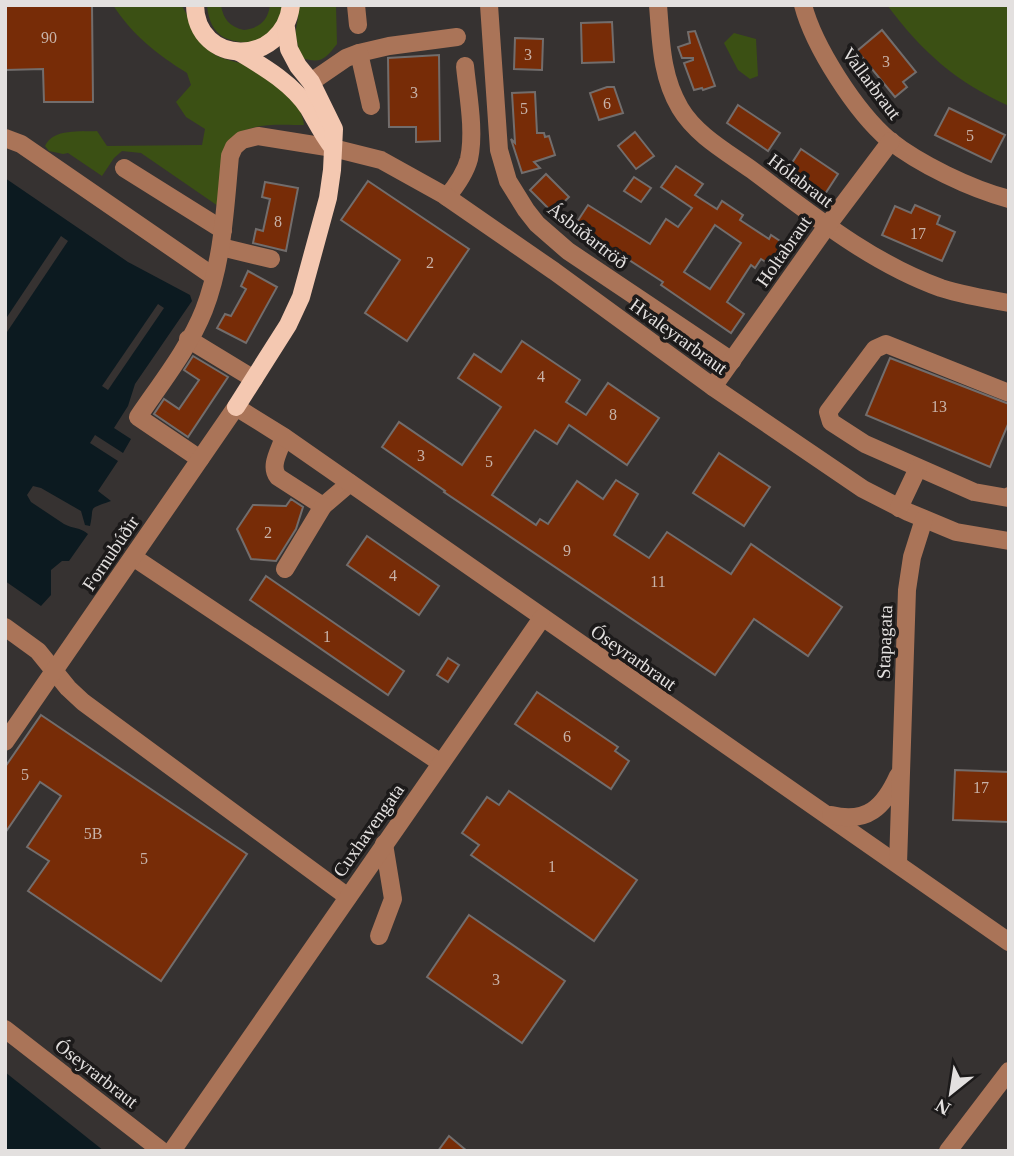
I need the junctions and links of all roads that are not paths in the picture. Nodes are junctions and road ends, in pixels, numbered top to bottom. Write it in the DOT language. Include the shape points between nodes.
graph roads {
  1 [pos="291,5"];
  2 [pos="356,5"];
  3 [pos="489,5"];
  4 [pos="658,5"];
  5 [pos="803,5"];
  6 [pos="193,7"];
  7 [pos="358,25"];
  8 [pos="286,27"];
  9 [pos="457,37"];
  10 [pos="239,52"];
  11 [pos="359,54"];
  12 [pos="465,66"];
  13 [pos="311,82"];
  14 [pos="371,106"];
  15 [pos="5,138"];
  16 [pos="891,141"];
  17 [pos="333,148"];
  18 [pos="124,168"];
  19 [pos="447,197"];
  20 [pos="1009,199"];
  21 [pos="827,226"];
  22 [pos="222,238"];
  23 [pos="271,259"];
  24 [pos="213,276"];
  25 [pos="1009,303"];
  26 [pos="188,339"];
  27 [pos="732,361"];
  28 [pos="254,379"];
  29 [pos="713,387"];
  30 [pos="1009,393"];
  31 [pos="236,407"];
  32 [pos="284,437"];
  33 [pos="200,459"];
  34 [pos="918,468"];
  35 [pos="350,483"];
  36 [pos="1009,496"];
  37 [pos="328,503"];
  38 [pos="899,508"];
  39 [pos="924,519"];
  40 [pos="1009,541"];
  41 [pos="133,557"];
  42 [pos="285,569"];
  43 [pos="542,618"];
  44 [pos="5,627"];
  45 [pos="55,671"];
  46 [pos="5,742"];
  47 [pos="441,763"];
  48 [pos="901,769"];
  49 [pos="821,811"];
  50 [pos="384,844"];
  51 [pos="898,864"];
  52 [pos="348,897"];
  53 [pos="379,936"];
  54 [pos="1009,942"];
  55 [pos="5,1029"];
  56 [pos="1009,1071"];
  57 [pos="162,1151"];
  58 [pos="172,1151"];
  59 [pos="948,1151"];
  1 -- 8 [label="main road"];
  2 -- 7 [label="street"];
  3 -- 27 [label="street, Ásbúðartröð" via="499,150 508,181 526,210 568,251"];
  4 -- 21 [label="street, Hólabraut" via="665,74 692,126"];
  5 -- 16 [label="street, Vallarbraut" via="834,72"];
  6 -- 10 [label="main road" via="199,24 215,44"];
  8 -- 10 [label="main road" via="266,47"];
  8 -- 13 [label="main road, Fornubúðir" via="289,48"];
  9 -- 11 [label="street"];
  10 -- 17 [label="main road" via="293,90"];
  11 -- 13 [label="street"];
  11 -- 14 [label="street"];
  12 -- 19 [label="street" via="471,144 460,180"];
  13 -- 17 [label="main road, Fornubúðir" via="334,129"];
  15 -- 24 [label="street" via="21,144"];
  16 -- 20 [label="street, Vallarbraut" via="965,184"];
  16 -- 21 [label="street, Holtabraut"];
  17 -- 19 [label="street, Hvaleyrarbraut" via="381,160"];
  17 -- 22 [label="street" via="258,136 242,140 230,156"];
  17 -- 28 [label="main road, Fornubúðir" via="328,198 309,275 288,325"];
  18 -- 22 [label="street"];
  19 -- 29 [label="street, Hvaleyrarbraut"];
  21 -- 25 [label="street, Hólabraut" via="912,276 966,295"];
  21 -- 27 [label="street, Holtabraut"];
  22 -- 23 [label="street"];
  22 -- 24 [label="street"];
  24 -- 26 [label="street" via="202,314"];
  26 -- 28 [label="street"];
  26 -- 33 [label="street" via="138,417"];
  27 -- 29 [label="street, Holtabraut"];
  28 -- 31 [label="main road, Fornubúðir"];
  29 -- 38 [label="street, Hvaleyrarbraut"];
  30 -- 34 [label="street" via="894,345 874,349 828,412 831,422 865,444"];
  31 -- 32 [label="street, Óseyrarbraut"];
  31 -- 33 [label="street, Fornubúðir"];
  32 -- 35 [label="street, Óseyrarbraut"];
  32 -- 37 [label="street" via="273,471"];
  33 -- 41 [label="street, Fornubúðir"];
  34 -- 36 [label="street" via="974,492"];
  34 -- 38 [label="street"];
  35 -- 37 [label="street"];
  35 -- 43 [label="street, Óseyrarbraut"];
  37 -- 42 [label="street"];
  38 -- 39 [label="street, Hvaleyrarbraut"];
  39 -- 40 [label="street, Hvaleyrarbraut" via="956,532"];
  39 -- 48 [label="street, Stapagata" via="907,590"];
  41 -- 45 [label="street, Fornubúðir"];
  41 -- 47 [label="street"];
  43 -- 47 [label="street, Cuxhavengata"];
  43 -- 49 [label="street, Óseyrarbraut"];
  44 -- 45 [label="street" via="38,651"];
  45 -- 46 [label="street"];
  45 -- 52 [label="street" via="83,702"];
  47 -- 50 [label="street, Cuxhavengata"];
  48 -- 49 [label="street, Stapagata" via="886,799 868,813 843,817"];
  48 -- 51 [label="street, Stapagata"];
  49 -- 51 [label="street, Óseyrarbraut"];
  50 -- 52 [label="street, Cuxhavengata"];
  50 -- 53 [label="street" via="393,900"];
  51 -- 54 [label="street, Óseyrarbraut"];
  52 -- 58 [label="street, Cuxhavengata"];
  55 -- 57 [label="street, Óseyrarbraut"];
  56 -- 59 [label="street"];
}
